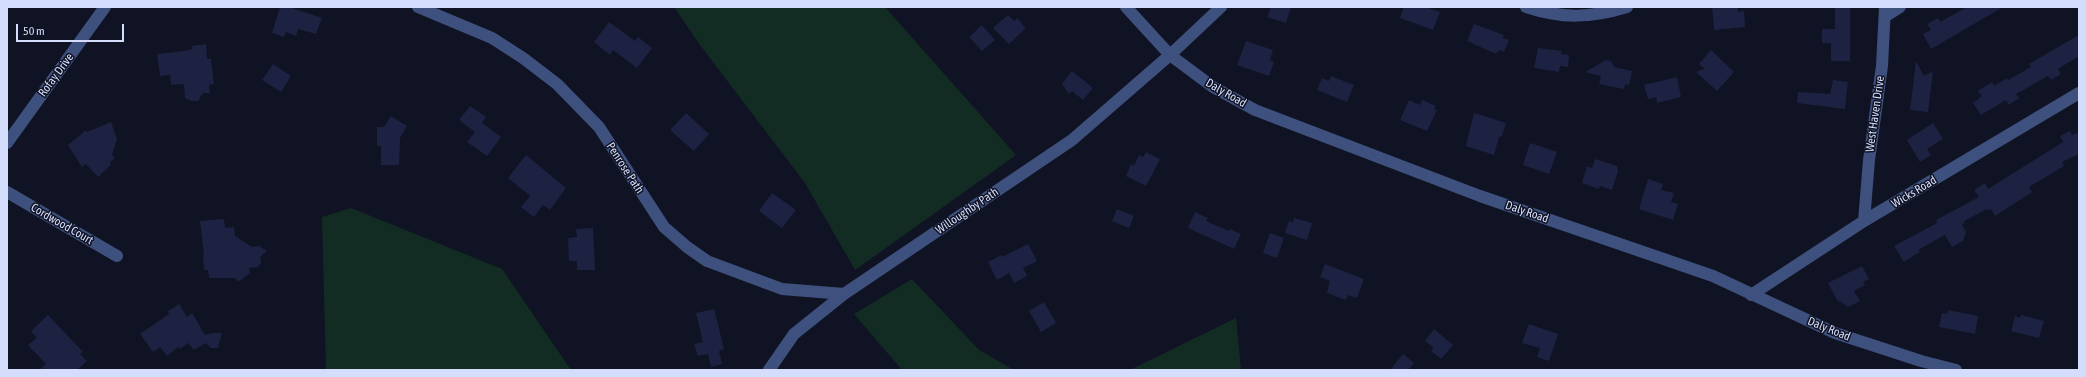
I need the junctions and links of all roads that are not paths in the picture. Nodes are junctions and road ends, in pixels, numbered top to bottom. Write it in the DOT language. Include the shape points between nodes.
graph roads {
  1 [pos="105,7"];
  2 [pos="418,7"];
  3 [pos="1126,7"];
  4 [pos="1221,7"];
  5 [pos="1526,7"];
  6 [pos="1627,7"];
  7 [pos="1900,7"];
  8 [pos="1885,11"];
  9 [pos="1170,55"];
  10 [pos="2079,93"];
  11 [pos="7,143"];
  12 [pos="7,192"];
  13 [pos="1864,221"];
  14 [pos="117,256"];
  15 [pos="844,294"];
  16 [pos="1751,295"];
  17 [pos="769,370"];
  18 [pos="1956,370"];
  1 -- 11 [label="street, Rofay Drive"];
  2 -- 15 [label="street, Penrose Path" via="492,38 557,84 599,127 664,226 686,247 707,261 782,288"];
  3 -- 9 [label="street, Daly Road"];
  4 -- 9 [label="street, Willoughby Path"];
  5 -- 6 [label="street" via="1569,17 1603,14"];
  7 -- 8 [label="street"];
  8 -- 13 [label="street, West Haven Drive"];
  9 -- 15 [label="street, Willoughby Path" via="1072,140"];
  9 -- 16 [label="street, Daly Road" via="1213,87 1255,110 1480,196 1713,276"];
  10 -- 13 [label="street, Wicks Road"];
  12 -- 14 [label="street, Cordwood Court"];
  13 -- 16 [label="street, Wicks Road"];
  15 -- 17 [label="street, Willoughby Path" via="794,334"];
  16 -- 18 [label="street, Daly Road" via="1835,333"];
}
